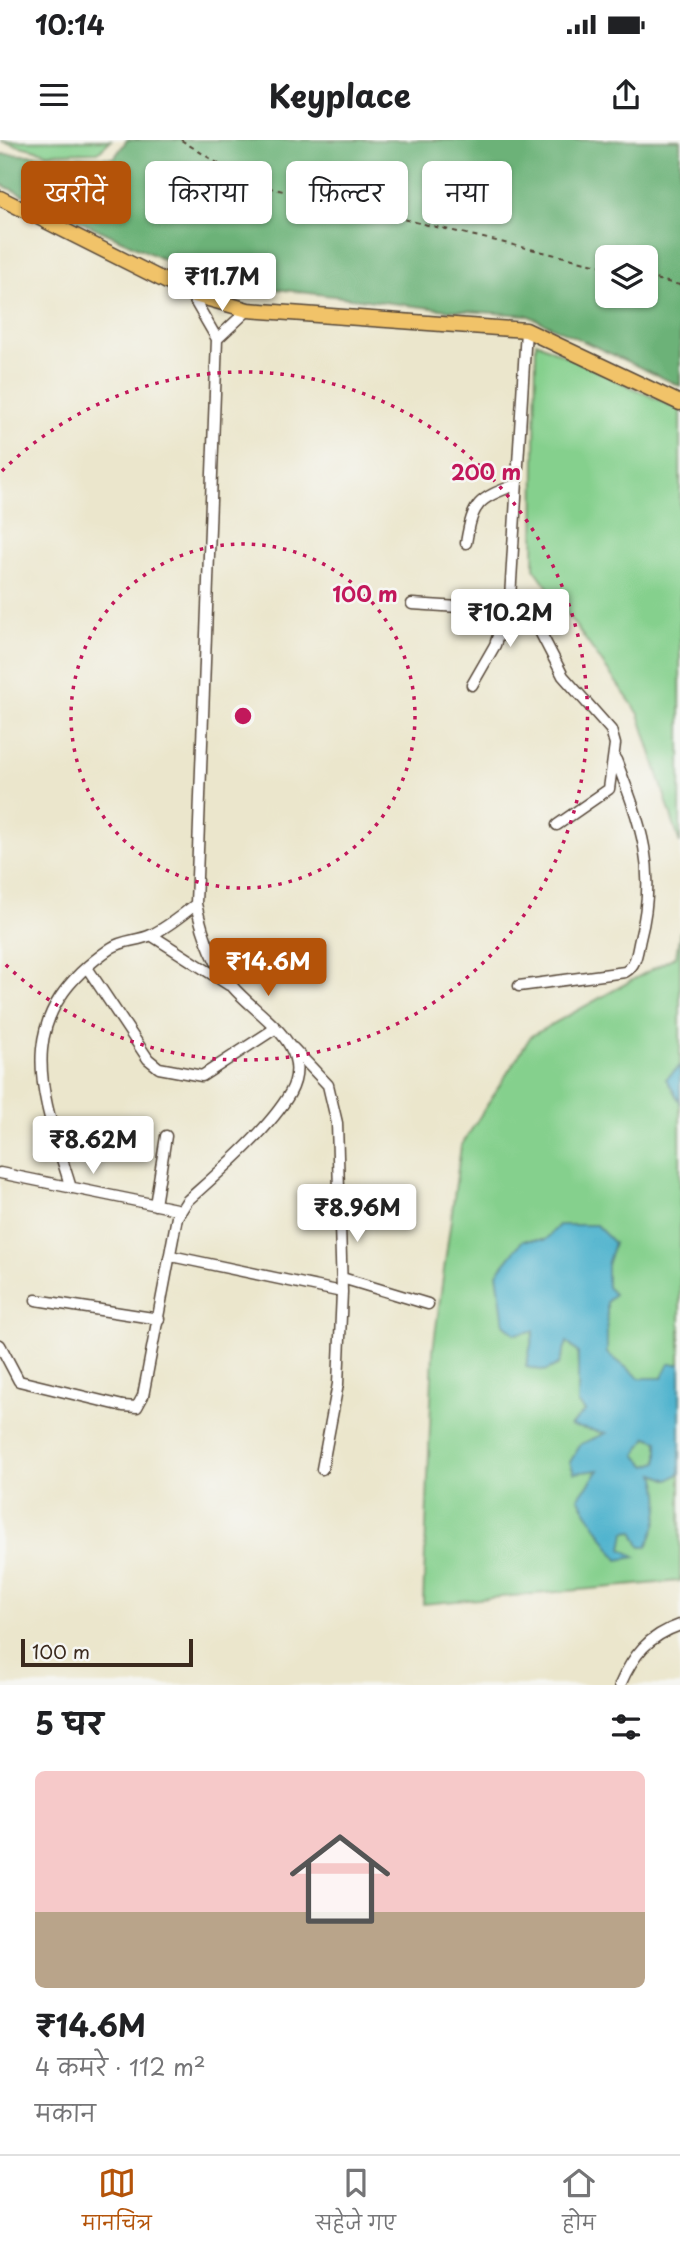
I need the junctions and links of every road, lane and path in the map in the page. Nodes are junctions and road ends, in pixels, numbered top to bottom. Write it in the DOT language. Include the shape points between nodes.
graph roads {
  1 [pos="181,140"];
  2 [pos="0,198"];
  3 [pos="595,264"];
  4 [pos="658,280"];
  5 [pos="680,285"];
  6 [pos="191,294"];
  7 [pos="248,310"];
  8 [pos="526,330"];
  9 [pos="217,339"];
  10 [pos="680,403"];
  11 [pos="515,485"];
  12 [pos="467,542"];
  13 [pos="509,598"];
  14 [pos="412,604"];
  15 [pos="506,610"];
  16 [pos="472,685"];
  17 [pos="614,756"];
  18 [pos="557,825"];
  19 [pos="196,904"];
  20 [pos="151,935"];
  21 [pos="88,968"];
  22 [pos="519,985"];
  23 [pos="232,986"];
  24 [pos="276,1028"];
  25 [pos="289,1044"];
  26 [pos="166,1136"];
  27 [pos="0,1173"];
  28 [pos="71,1188"];
  29 [pos="155,1205"];
  30 [pos="181,1210"];
  31 [pos="171,1256"];
  32 [pos="342,1278"];
  33 [pos="342,1292"];
  34 [pos="36,1300"];
  35 [pos="428,1304"];
  36 [pos="159,1319"];
  37 [pos="0,1345"];
  38 [pos="322,1469"];
  39 [pos="680,1625"];
  40 [pos="620,1685"];
  1 -- 3 [label="path" via="249,183"];
  2 -- 6 [label="main road"];
  4 -- 5 [label="path"];
  6 -- 7 [label="main road"];
  6 -- 9 [label="street"];
  7 -- 8 [label="main road"];
  7 -- 9 [label="street"];
  8 -- 10 [label="main road"];
  8 -- 11 [label="street"];
  9 -- 19 [label="street"];
  11 -- 12 [label="street" via="488,495 475,506"];
  11 -- 13 [label="street"];
  13 -- 15 [label="street"];
  13 -- 17 [label="street" via="534,620 574,691 611,730"];
  14 -- 15 [label="street"];
  15 -- 16 [label="street" via="495,645"];
  17 -- 18 [label="street" via="609,789"];
  17 -- 22 [label="street" via="641,824 646,866 647,908 634,964 625,972"];
  19 -- 20 [label="street"];
  19 -- 23 [label="street" via="205,936"];
  20 -- 21 [label="street" via="116,945"];
  20 -- 23 [label="street"];
  21 -- 24 [label="street" via="148,1059 159,1068 211,1073"];
  21 -- 28 [label="street" via="52,1008 40,1048 44,1094"];
  23 -- 24 [label="street"];
  24 -- 25 [label="street"];
  25 -- 30 [label="street" via="297,1070 286,1100"];
  25 -- 32 [label="street" via="321,1074 332,1093"];
  26 -- 29 [label="street"];
  27 -- 28 [label="street"];
  28 -- 29 [label="street"];
  29 -- 30 [label="street"];
  30 -- 31 [label="street"];
  31 -- 33 [label="street"];
  31 -- 36 [label="street"];
  32 -- 33 [label="street"];
  32 -- 35 [label="street"];
  33 -- 38 [label="street" via="338,1384"];
  34 -- 36 [label="street"];
  36 -- 37 [label="street" via="141,1402 133,1408 19,1381"];
  39 -- 40 [label="street" via="645,1644"];
}
